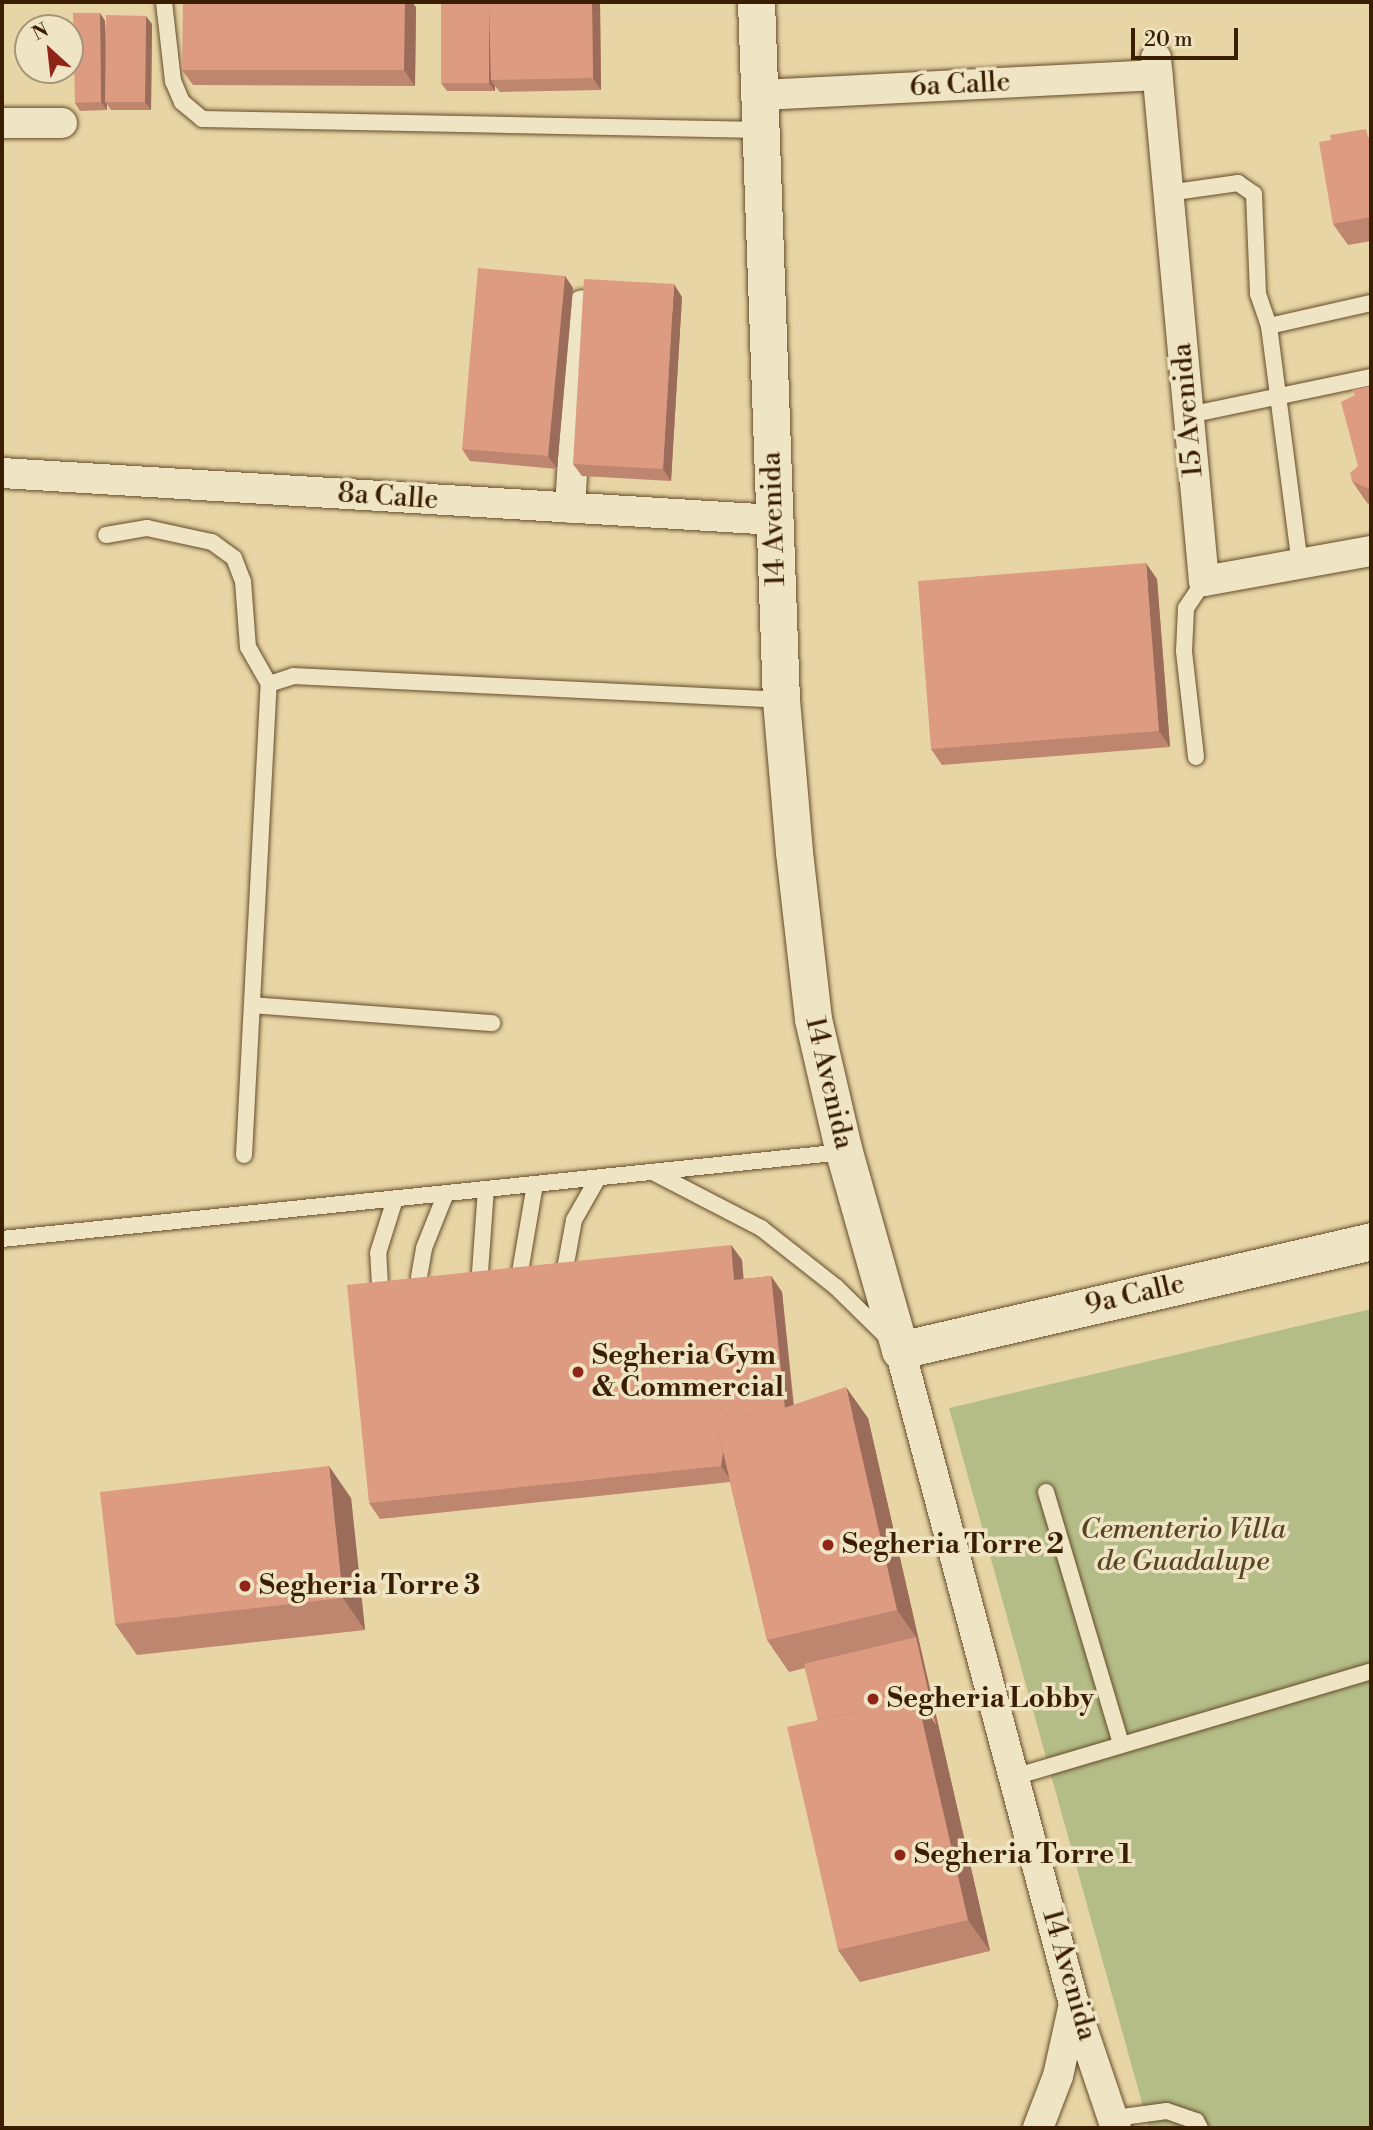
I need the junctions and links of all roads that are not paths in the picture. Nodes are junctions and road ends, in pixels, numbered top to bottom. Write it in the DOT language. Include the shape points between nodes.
graph roads {
  1 [pos="164,2"];
  2 [pos="756,2"];
  3 [pos="1156,66"];
  4 [pos="763,112"];
  5 [pos="2,122"];
  6 [pos="62,123"];
  7 [pos="1168,193"];
  8 [pos="1371,303"];
  9 [pos="582,305"];
  10 [pos="1269,326"];
  11 [pos="1371,377"];
  12 [pos="1280,396"];
  13 [pos="1189,415"];
  14 [pos="2,473"];
  15 [pos="570,508"];
  16 [pos="774,520"];
  17 [pos="106,535"];
  18 [pos="1371,551"];
  19 [pos="1300,564"];
  20 [pos="1204,581"];
  21 [pos="269,684"];
  22 [pos="781,700"];
  23 [pos="1196,757"];
  24 [pos="252,1005"];
  25 [pos="492,1023"];
  26 [pos="844,1152"];
  27 [pos="244,1155"];
  28 [pos="653,1172"];
  29 [pos="598,1178"];
  30 [pos="535,1184"];
  31 [pos="486,1189"];
  32 [pos="446,1193"];
  33 [pos="395,1199"];
  34 [pos="2,1239"];
  35 [pos="1371,1241"];
  36 [pos="565,1269"];
  37 [pos="480,1272"];
  38 [pos="520,1272"];
  39 [pos="419,1277"];
  40 [pos="380,1286"];
  41 [pos="900,1350"];
  42 [pos="1045,1492"];
  43 [pos="1371,1671"];
  44 [pos="1121,1744"];
  45 [pos="1014,1777"];
  46 [pos="1074,2004"];
  47 [pos="1116,2123"];
  48 [pos="1038,2128"];
  49 [pos="1200,2128"];
  1 -- 4 [label="lane" via="173,81 183,102 201,119"];
  2 -- 4 [label="street, 14 Avenida"];
  3 -- 4 [label="street, 6a Calle"];
  3 -- 7 [label="street, 15 Avenida"];
  4 -- 16 [label="street, 14 Avenida"];
  5 -- 6 [label="street"];
  7 -- 10 [label="lane" via="1238,183 1254,194 1258,294"];
  7 -- 13 [label="street, 15 Avenida"];
  8 -- 10 [label="lane"];
  9 -- 15 [label="street"];
  10 -- 12 [label="lane"];
  11 -- 12 [label="lane"];
  12 -- 13 [label="lane"];
  12 -- 19 [label="lane"];
  13 -- 20 [label="street, 15 Avenida"];
  14 -- 15 [label="street, 8a Calle"];
  15 -- 16 [label="street, 8a Calle"];
  16 -- 22 [label="street, 14 Avenida"];
  17 -- 21 [label="lane" via="148,528 212,542 234,558 243,582 248,647"];
  18 -- 19 [label="street"];
  19 -- 20 [label="street"];
  20 -- 23 [label="lane" via="1186,608 1184,650"];
  21 -- 22 [label="lane" via="293,676"];
  21 -- 24 [label="lane"];
  22 -- 26 [label="street, 14 Avenida" via="813,1019"];
  24 -- 25 [label="lane"];
  24 -- 27 [label="lane"];
  26 -- 28 [label="lane"];
  26 -- 41 [label="street, 14 Avenida"];
  28 -- 29 [label="lane"];
  28 -- 41 [label="lane" via="761,1228 835,1287"];
  29 -- 30 [label="lane"];
  29 -- 36 [label="lane" via="574,1220"];
  30 -- 31 [label="lane"];
  30 -- 38 [label="lane"];
  31 -- 32 [label="lane"];
  31 -- 37 [label="lane"];
  32 -- 33 [label="lane"];
  32 -- 39 [label="lane" via="424,1248"];
  33 -- 34 [label="lane"];
  33 -- 40 [label="lane" via="377,1253"];
  35 -- 41 [label="street, 9a Calle"];
  41 -- 45 [label="street, 14 Avenida"];
  42 -- 44 [label="lane"];
  43 -- 44 [label="lane"];
  44 -- 45 [label="lane"];
  45 -- 46 [label="street, 14 Avenida"];
  46 -- 47 [label="street, 14 Avenida"];
  46 -- 48 [label="street" via="1058,2076"];
  47 -- 49 [label="lane" via="1167,2111 1196,2121"];
}
